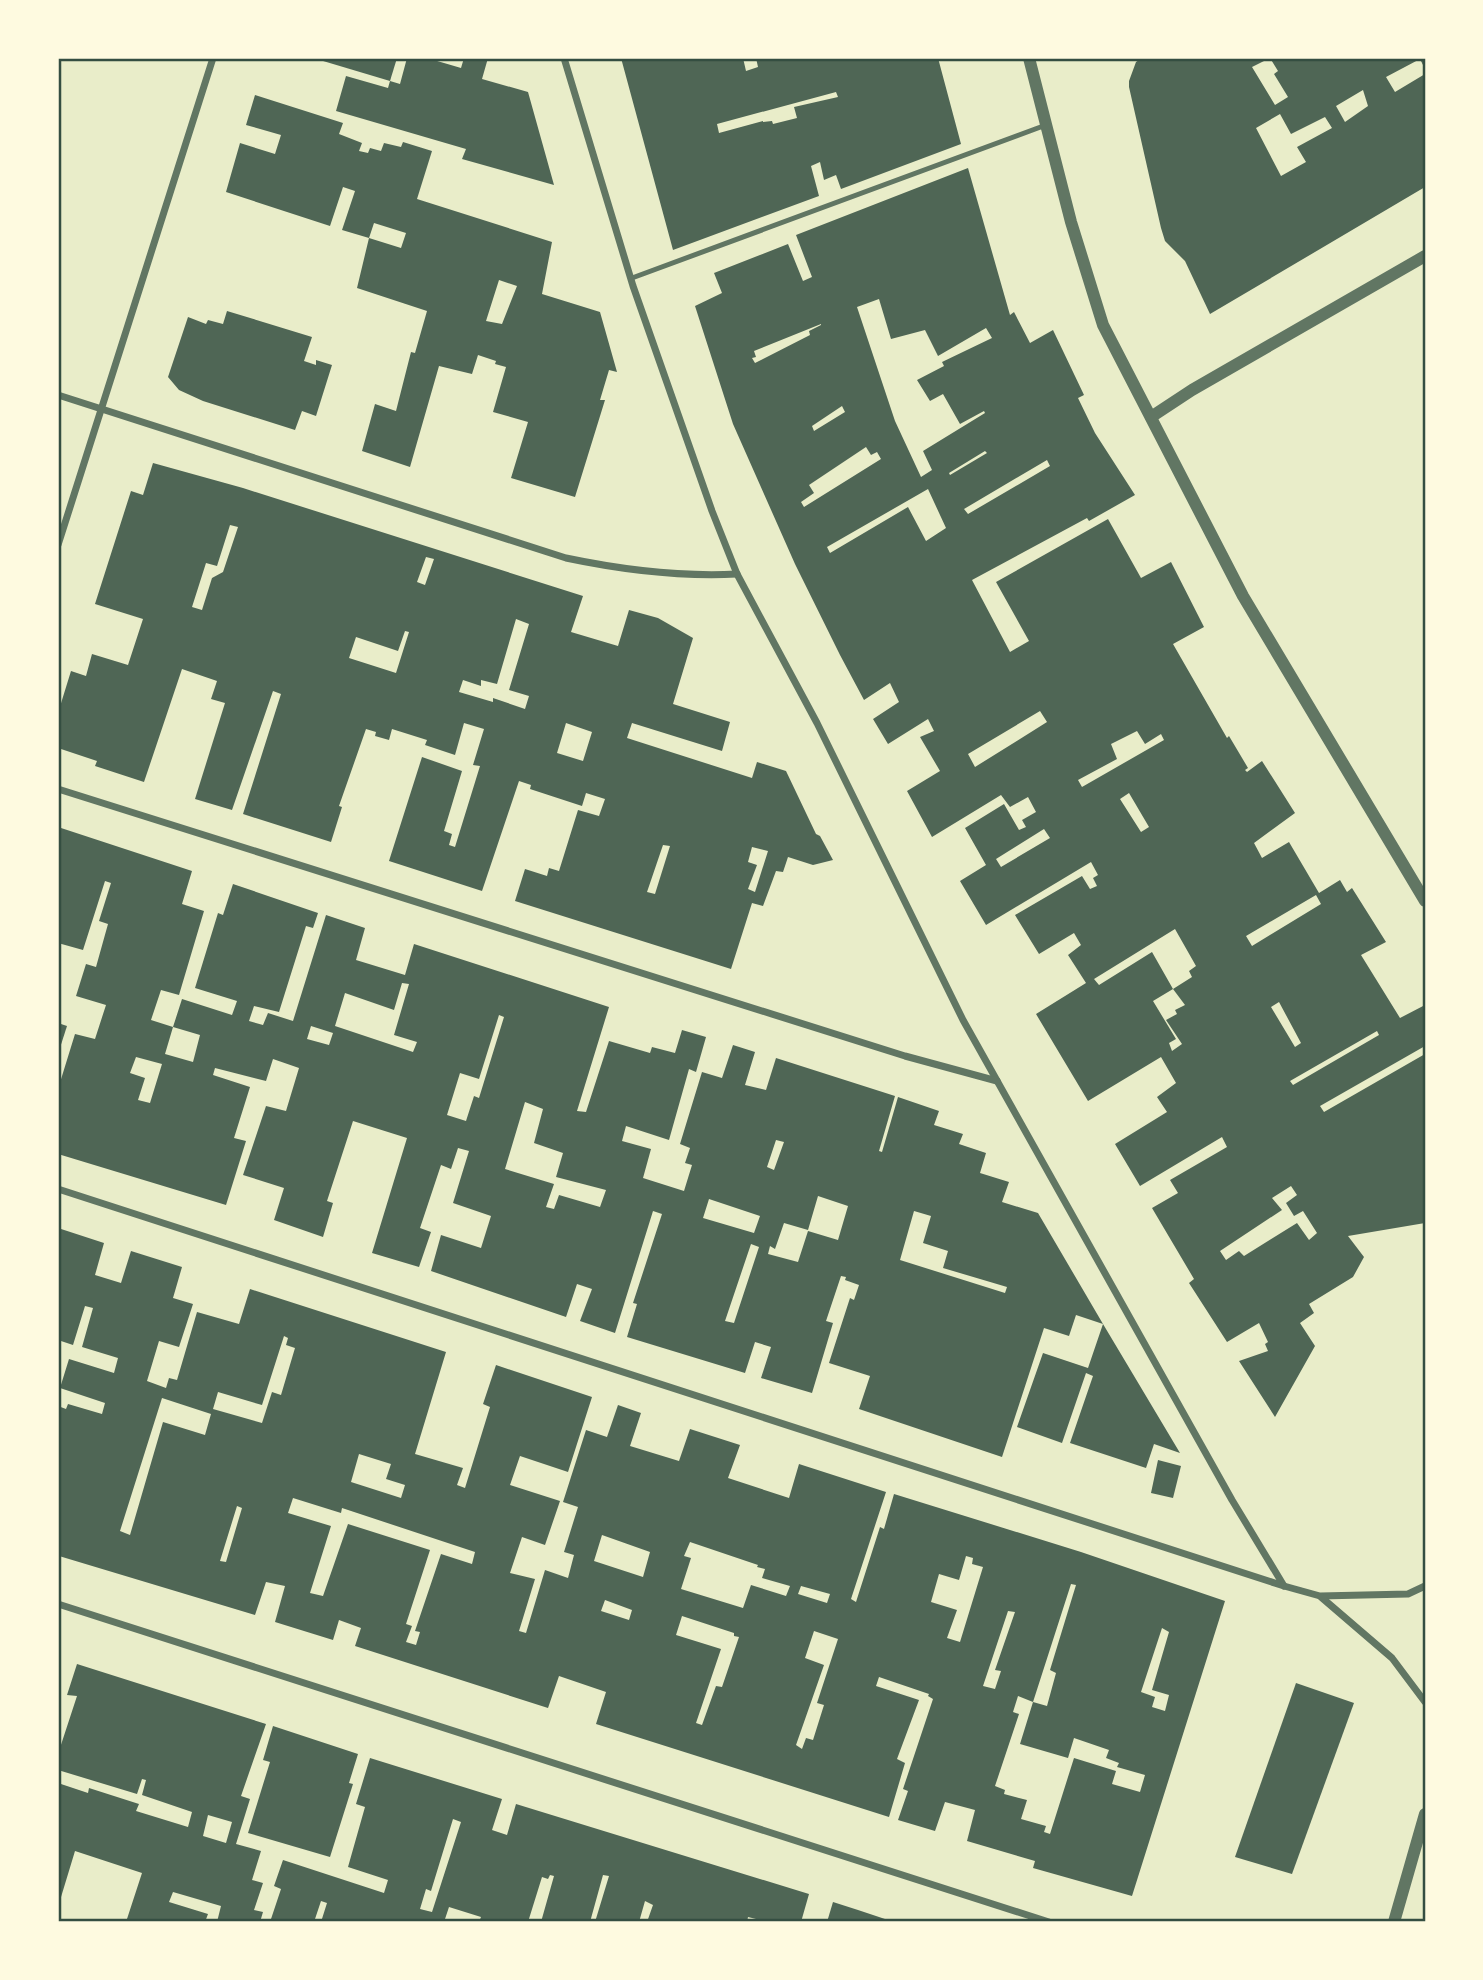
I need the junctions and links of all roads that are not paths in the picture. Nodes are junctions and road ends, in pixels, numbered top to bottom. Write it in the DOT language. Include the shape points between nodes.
graph roads {
  1 [pos="213,58"];
  2 [pos="564,58"];
  3 [pos="1029,58"];
  4 [pos="1046,125"];
  5 [pos="1425,256"];
  6 [pos="632,278"];
  7 [pos="58,395"];
  8 [pos="101,409"];
  9 [pos="1151,417"];
  10 [pos="58,545"];
  11 [pos="737,574"];
  12 [pos="58,789"];
  13 [pos="1425,901"];
  14 [pos="997,1082"];
  15 [pos="58,1189"];
  16 [pos="1284,1586"];
  17 [pos="1425,1586"];
  18 [pos="1320,1596"];
  19 [pos="58,1604"];
  20 [pos="1425,1702"];
  21 [pos="1425,1814"];
  22 [pos="1049,1922"];
  23 [pos="1394,1922"];
  1 -- 8 [label="street"];
  2 -- 6 [label="street"];
  3 -- 4 [label="street"];
  4 -- 6 [label="lane"];
  4 -- 9 [label="street" via="1103,325"];
  5 -- 9 [label="street"];
  6 -- 11 [label="street"];
  7 -- 8 [label="street"];
  8 -- 10 [label="street"];
  8 -- 11 [label="street" via="566,558 650,572"];
  9 -- 13 [label="street" via="1243,596"];
  11 -- 14 [label="street"];
  12 -- 14 [label="street"];
  14 -- 16 [label="street"];
  15 -- 16 [label="street"];
  16 -- 18 [label="street"];
  17 -- 18 [label="street" via="1408,1594"];
  18 -- 20 [label="street" via="1392,1658"];
  19 -- 22 [label="street"];
  21 -- 23 [label="street"];
}
